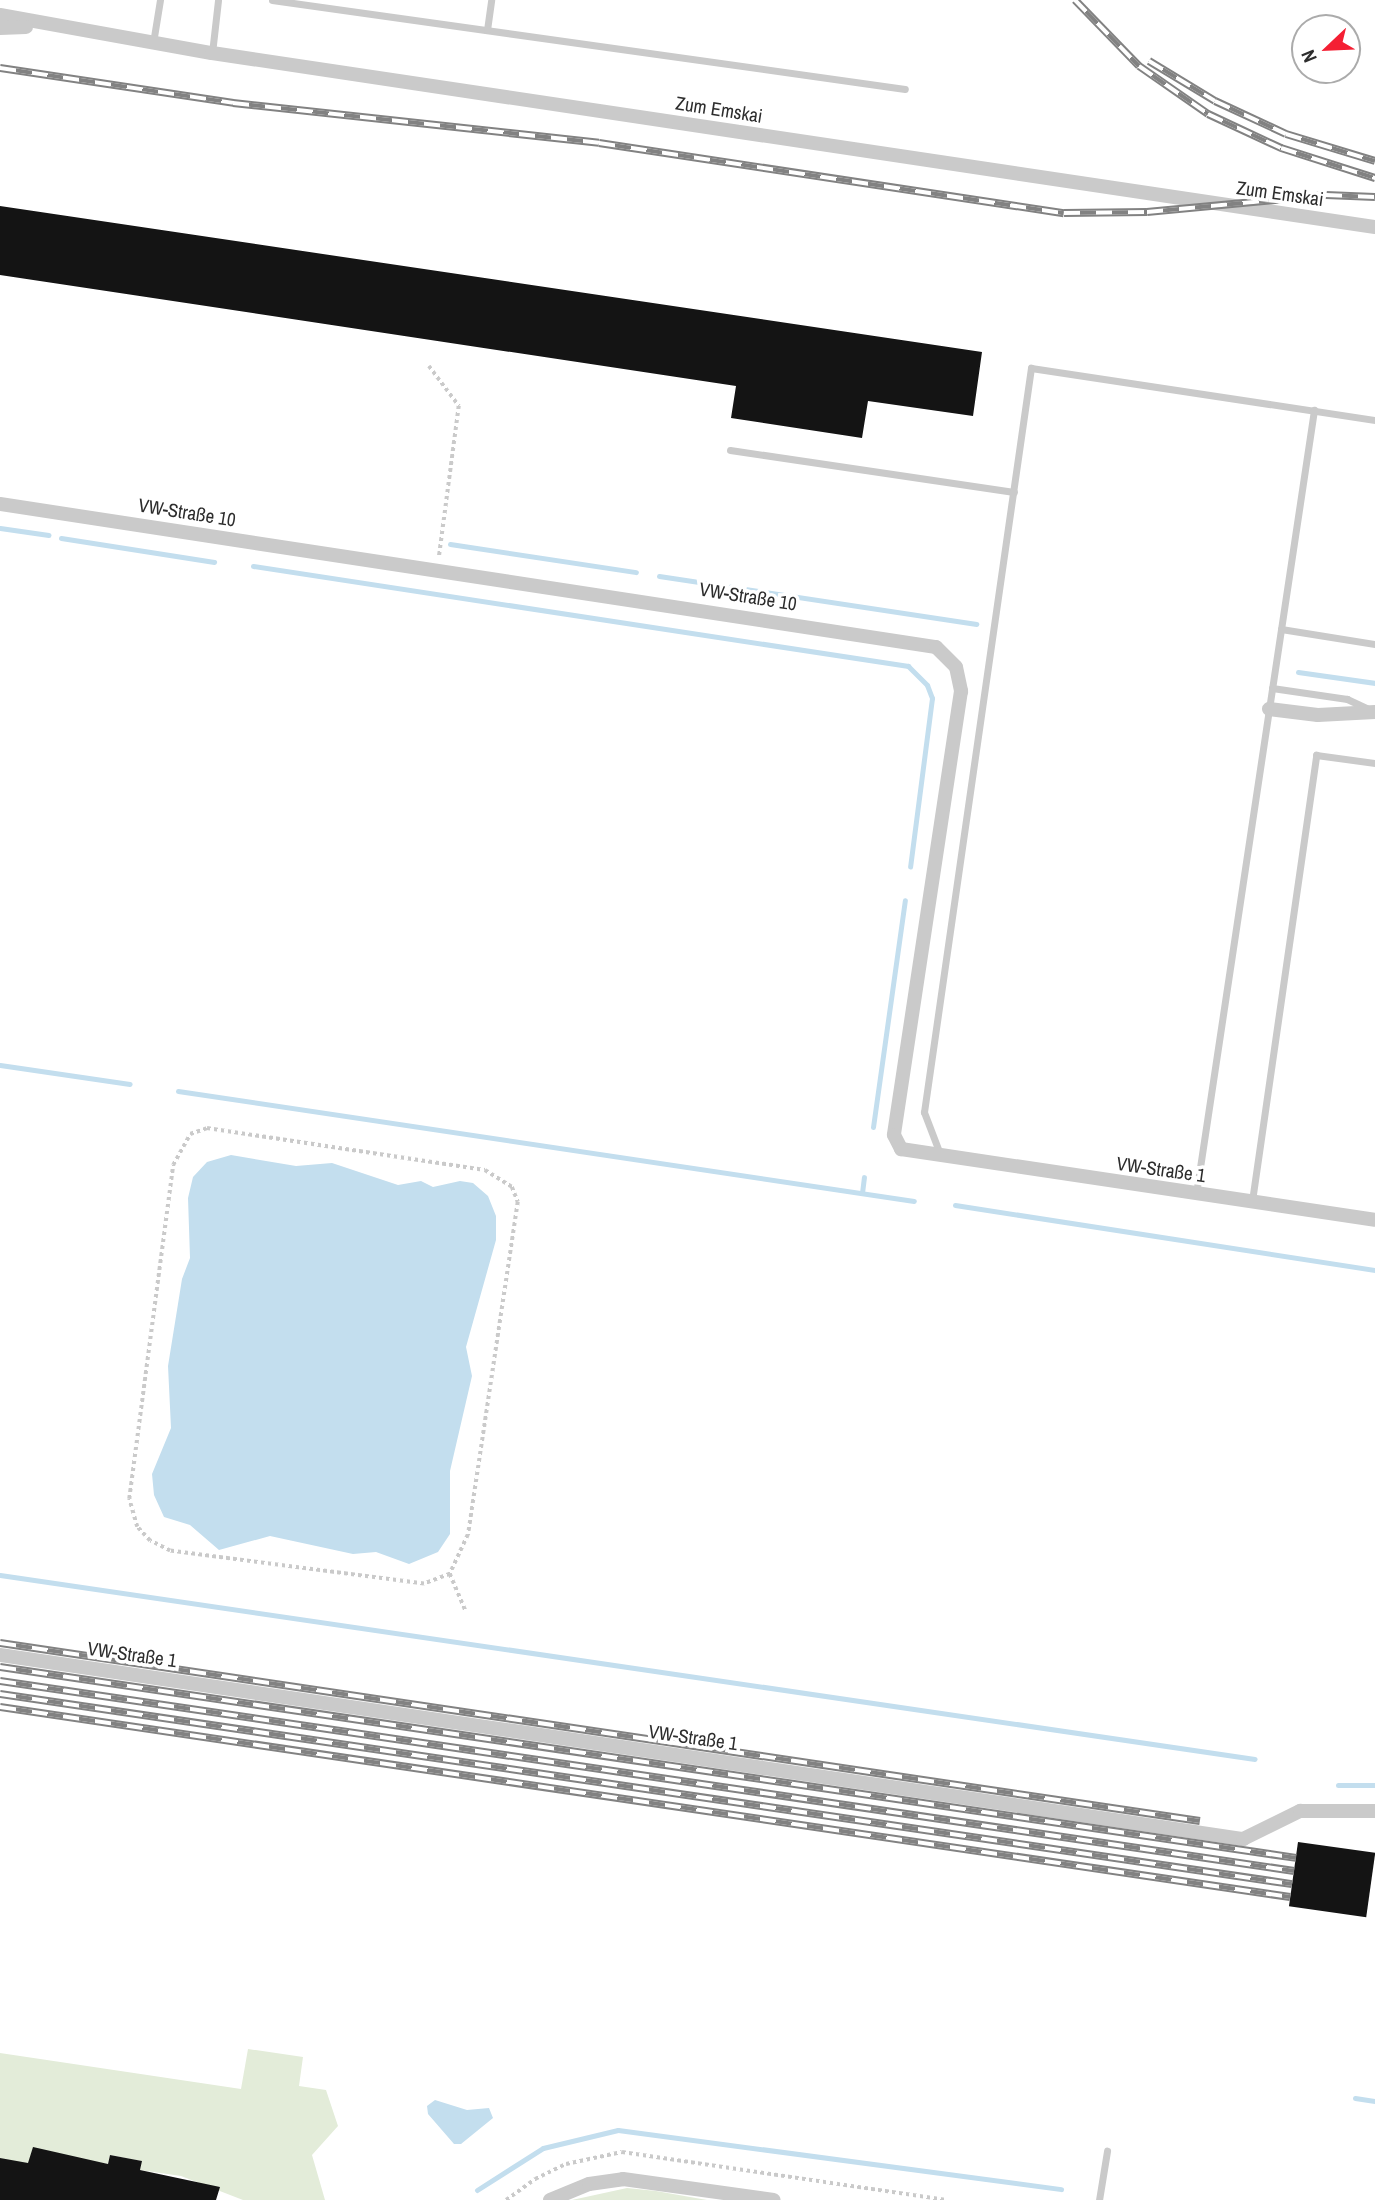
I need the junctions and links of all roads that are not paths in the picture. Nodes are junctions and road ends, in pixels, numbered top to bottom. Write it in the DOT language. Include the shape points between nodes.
graph roads {
  1 [pos="160,0"];
  2 [pos="218,0"];
  3 [pos="272,0"];
  4 [pos="491,0"];
  5 [pos="0,15"];
  6 [pos="58,27"];
  7 [pos="0,28"];
  8 [pos="487,30"];
  9 [pos="153,44"];
  10 [pos="212,53"];
  11 [pos="905,89"];
  12 [pos="1375,227"];
  13 [pos="1314,410"];
  14 [pos="1375,419"];
  15 [pos="730,450"];
  16 [pos="1014,492"];
  17 [pos="0,504"];
  18 [pos="1281,629"];
  19 [pos="1375,644"];
  20 [pos="1272,688"];
  21 [pos="1269,709"];
  22 [pos="1375,712"];
  23 [pos="1375,763"];
  24 [pos="941,1157"];
  25 [pos="1196,1194"];
  26 [pos="1252,1202"];
  27 [pos="1375,1220"];
  28 [pos="0,1655"];
  29 [pos="1375,1811"];
  30 [pos="1107,2151"];
  31 [pos="550,2200"];
  32 [pos="774,2200"];
  33 [pos="1099,2200"];
  1 -- 9 [label="lane"];
  2 -- 10 [label="lane"];
  3 -- 8 [label="lane"];
  4 -- 8 [label="lane"];
  5 -- 6 [label="street, Zum Emskai"];
  6 -- 7 [label="street, Zum Emskai"];
  6 -- 9 [label="street, Zum Emskai"];
  8 -- 11 [label="lane"];
  9 -- 10 [label="street, Zum Emskai"];
  10 -- 12 [label="street, Zum Emskai"];
  13 -- 14 [label="lane"];
  13 -- 16 [label="lane" via="1031,369"];
  13 -- 18 [label="lane"];
  15 -- 16 [label="lane"];
  16 -- 24 [label="lane" via="924,1112"];
  17 -- 24 [label="street, VW-Straße 10" via="927,644 951,659 961,691 894,1135 901,1149"];
  18 -- 19 [label="lane"];
  18 -- 20 [label="lane"];
  20 -- 21 [label="lane"];
  20 -- 22 [label="lane" via="1347,699"];
  21 -- 22 [label="street" via="1318,715"];
  21 -- 25 [label="lane"];
  23 -- 26 [label="lane" via="1316,755"];
  24 -- 25 [label="street, VW-Straße 1"];
  25 -- 26 [label="street, VW-Straße 1"];
  26 -- 27 [label="street, VW-Straße 1"];
  28 -- 29 [label="street, VW-Straße 1" via="1243,1839 1300,1811"];
  30 -- 33 [label="lane"];
  31 -- 32 [label="street" via="589,2184 623,2179"];
}
